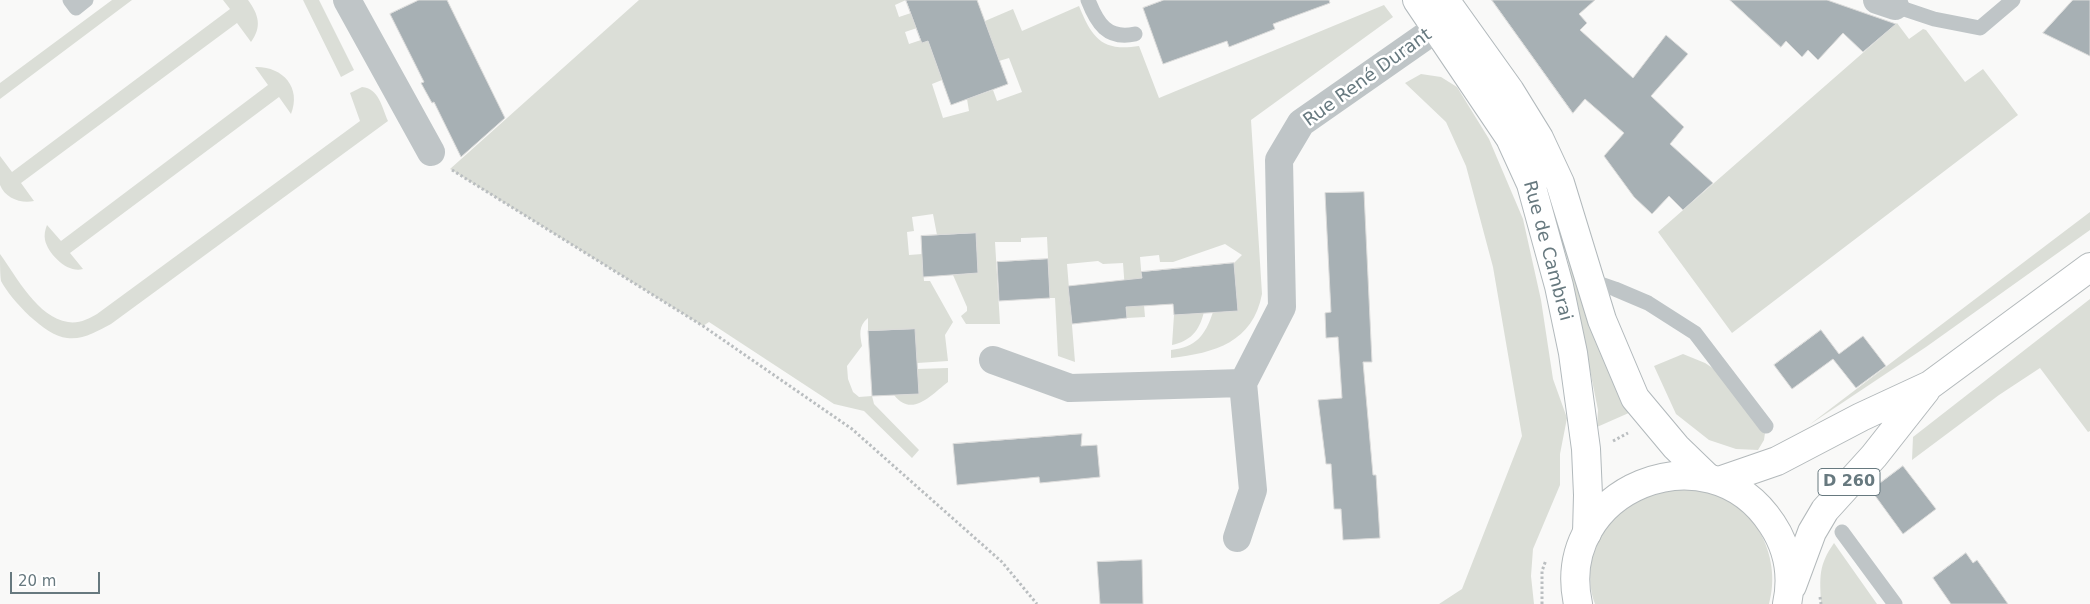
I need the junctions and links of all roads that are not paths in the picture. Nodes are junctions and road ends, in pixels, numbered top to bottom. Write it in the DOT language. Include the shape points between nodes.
graph roads {
  1 [pos="70,0"];
  2 [pos="86,0"];
  3 [pos="347,0"];
  4 [pos="1088,0"];
  5 [pos="1417,0"];
  6 [pos="1446,0"];
  7 [pos="2013,0"];
  8 [pos="1886,3"];
  9 [pos="1437,28"];
  10 [pos="1135,34"];
  11 [pos="431,152"];
  12 [pos="2090,267"];
  13 [pos="1592,282"];
  14 [pos="993,360"];
  15 [pos="1243,383"];
  16 [pos="1930,385"];
  17 [pos="1766,426"];
  18 [pos="1713,479"];
  19 [pos="1842,532"];
  20 [pos="1587,533"];
  21 [pos="1237,538"];
  22 [pos="1789,598"];
  23 [pos="1576,600"];
  24 [pos="1896,604"];
  1 -- 2 [label="lane" via="76,8"];
  3 -- 11 [label="street"];
  4 -- 10 [label="lane" via="1096,19 1105,29 1118,36"];
  5 -- 9 [label="main road, Rue de Cambrai"];
  6 -- 13 [label="main road, Rue de Cambrai" via="1539,138 1560,183"];
  7 -- 8 [label="lane" via="1980,28 1934,20"];
  9 -- 15 [label="street, Rue René Durant" via="1301,123 1279,160 1282,306"];
  9 -- 20 [label="main road, Rue de Cambrai" via="1510,138 1532,184 1573,353 1586,449"];
  12 -- 16 [label="main road, D 260"];
  13 -- 17 [label="lane" via="1648,303 1695,333"];
  13 -- 18 [label="main road, Rue de Cambrai" via="1602,320 1635,398 1654,422"];
  14 -- 15 [label="street" via="1070,388"];
  15 -- 21 [label="street" via="1253,490"];
  16 -- 18 [label="main road, D 260" via="1777,461"];
  16 -- 22 [label="main road, D 260" via="1874,456 1825,510 1812,532"];
  18 -- 20 [label="main road" via="1667,476 1628,489 1598,516"];
  18 -- 22 [label="main road" via="1744,494 1765,513 1780,537 1789,564"];
  19 -- 24 [label="lane"];
  20 -- 23 [label="main road" via="1576,571"];
}
